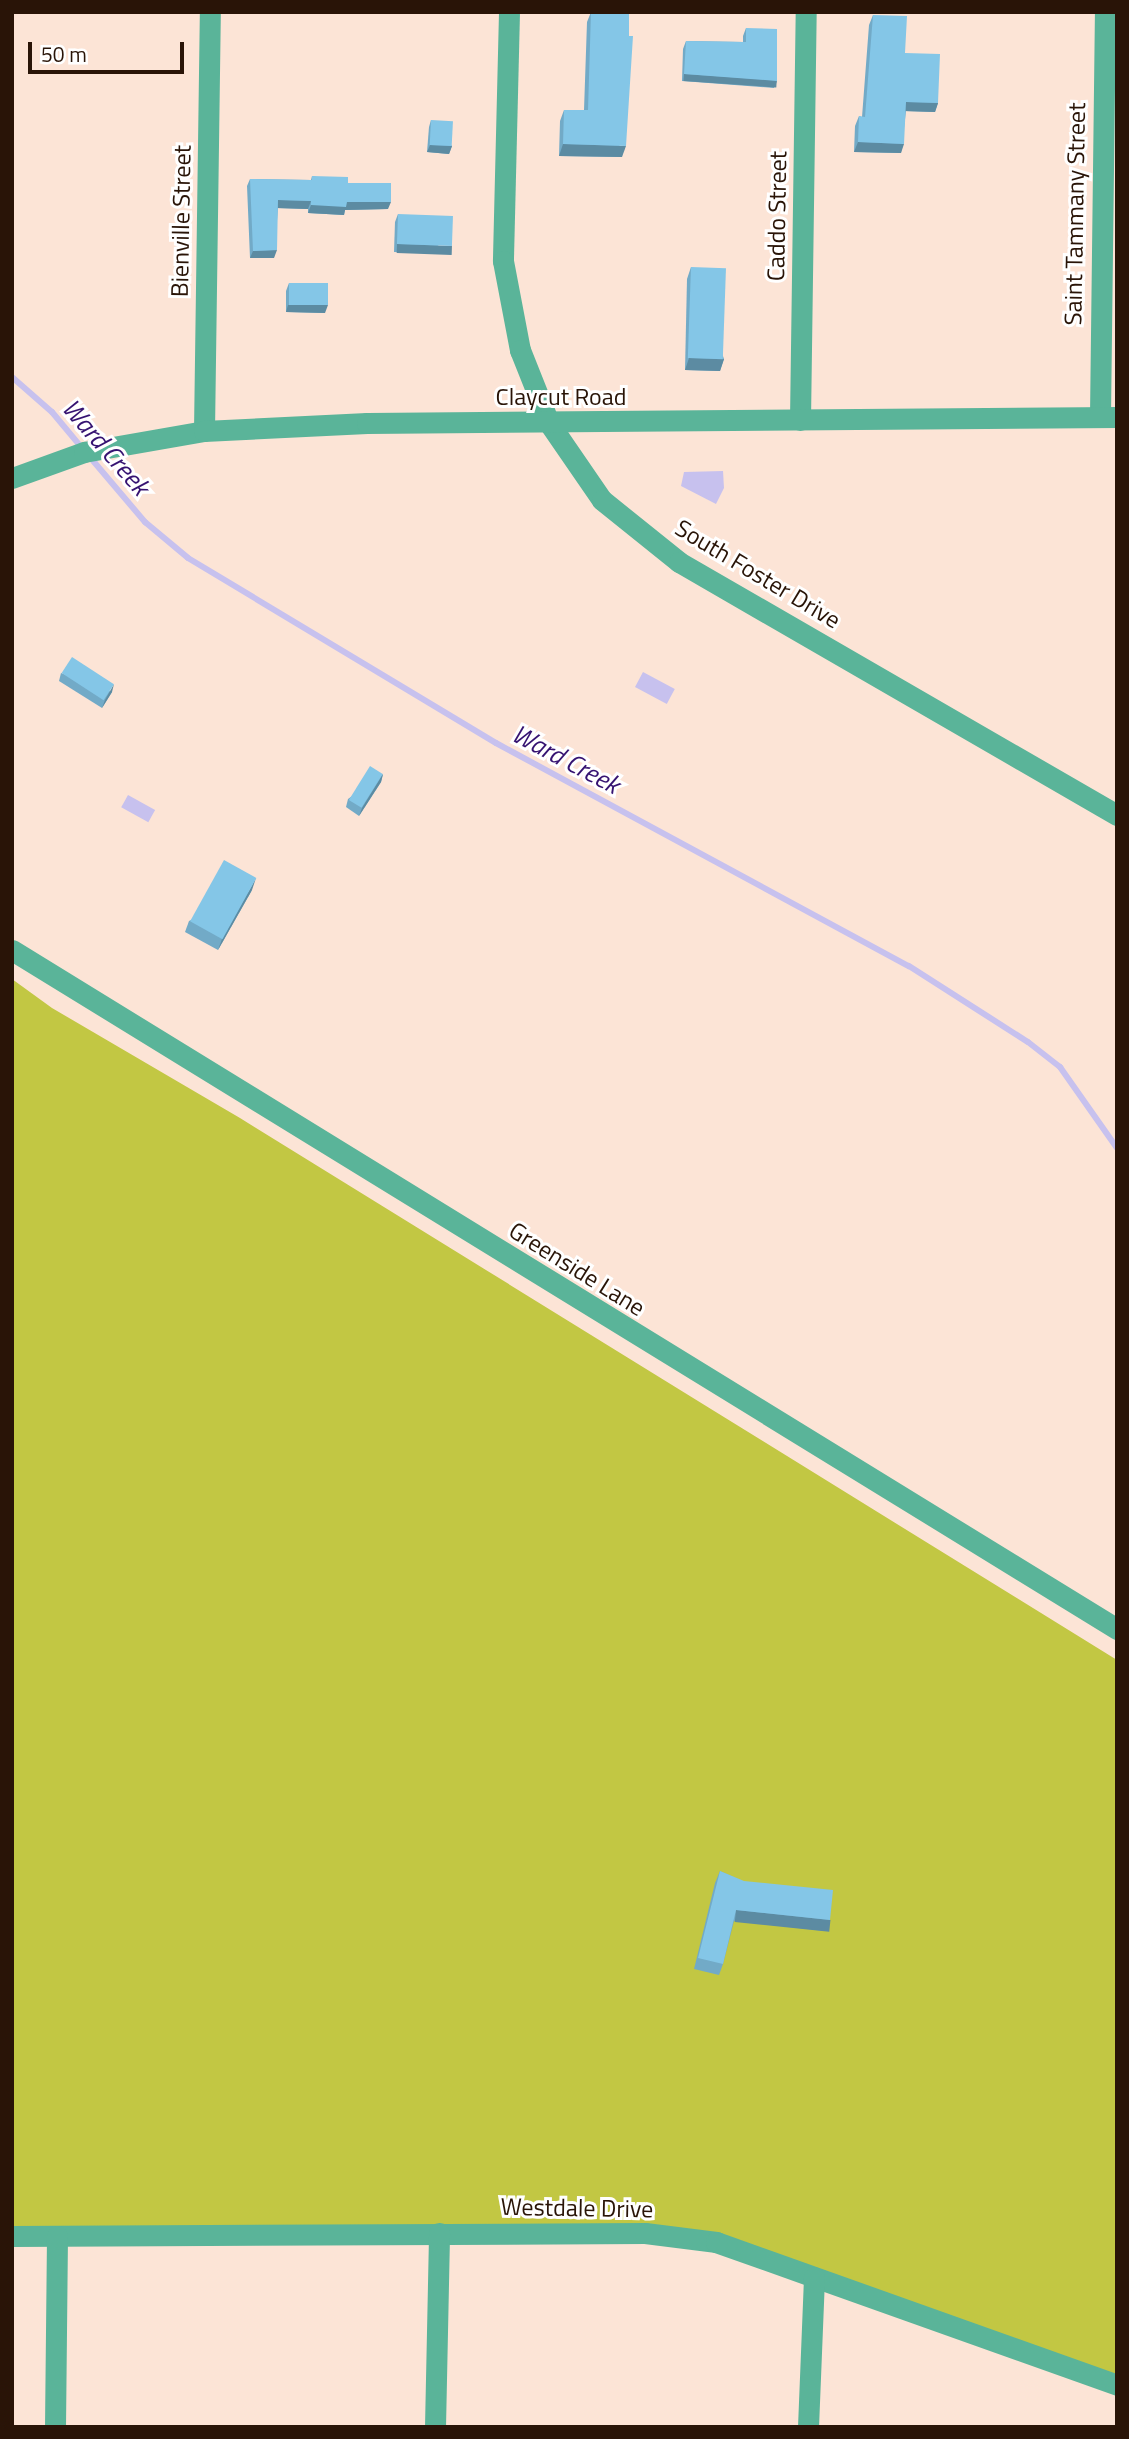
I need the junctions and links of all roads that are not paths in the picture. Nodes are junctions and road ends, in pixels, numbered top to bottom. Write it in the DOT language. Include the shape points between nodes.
graph roads {
  1 [pos="210,12"];
  2 [pos="509,12"];
  3 [pos="806,12"];
  4 [pos="1105,12"];
  5 [pos="1108,416"];
  6 [pos="800,421"];
  7 [pos="549,423"];
  8 [pos="204,431"];
  9 [pos="12,478"];
  10 [pos="1117,815"];
  11 [pos="12,950"];
  12 [pos="1117,1629"];
  13 [pos="439,2233"];
  14 [pos="12,2236"];
  15 [pos="57,2236"];
  16 [pos="814,2277"];
  17 [pos="1117,2385"];
  18 [pos="55,2427"];
  19 [pos="435,2427"];
  20 [pos="808,2427"];
  1 -- 8 [label="street, Bienville Street"];
  2 -- 7 [label="street, South Foster Drive" via="503,261 520,351"];
  3 -- 6 [label="street, Caddo Street"];
  4 -- 5 [label="street, Saint Tammany Street"];
  5 -- 6 [label="street, Claycut Road"];
  6 -- 7 [label="street, Claycut Road"];
  7 -- 8 [label="street, Claycut Road" via="368,423"];
  7 -- 10 [label="street, South Foster Drive" via="601,500 679,562"];
  8 -- 9 [label="street, Claycut Road" via="133,440"];
  11 -- 12 [label="street, Greenside Lane"];
  13 -- 15 [label="street, Westdale Drive"];
  13 -- 16 [label="street, Westdale Drive" via="645,2233 716,2242"];
  13 -- 19 [label="street"];
  14 -- 15 [label="street, Westdale Drive"];
  15 -- 18 [label="street"];
  16 -- 17 [label="street, Westdale Drive"];
  16 -- 20 [label="street"];
}
